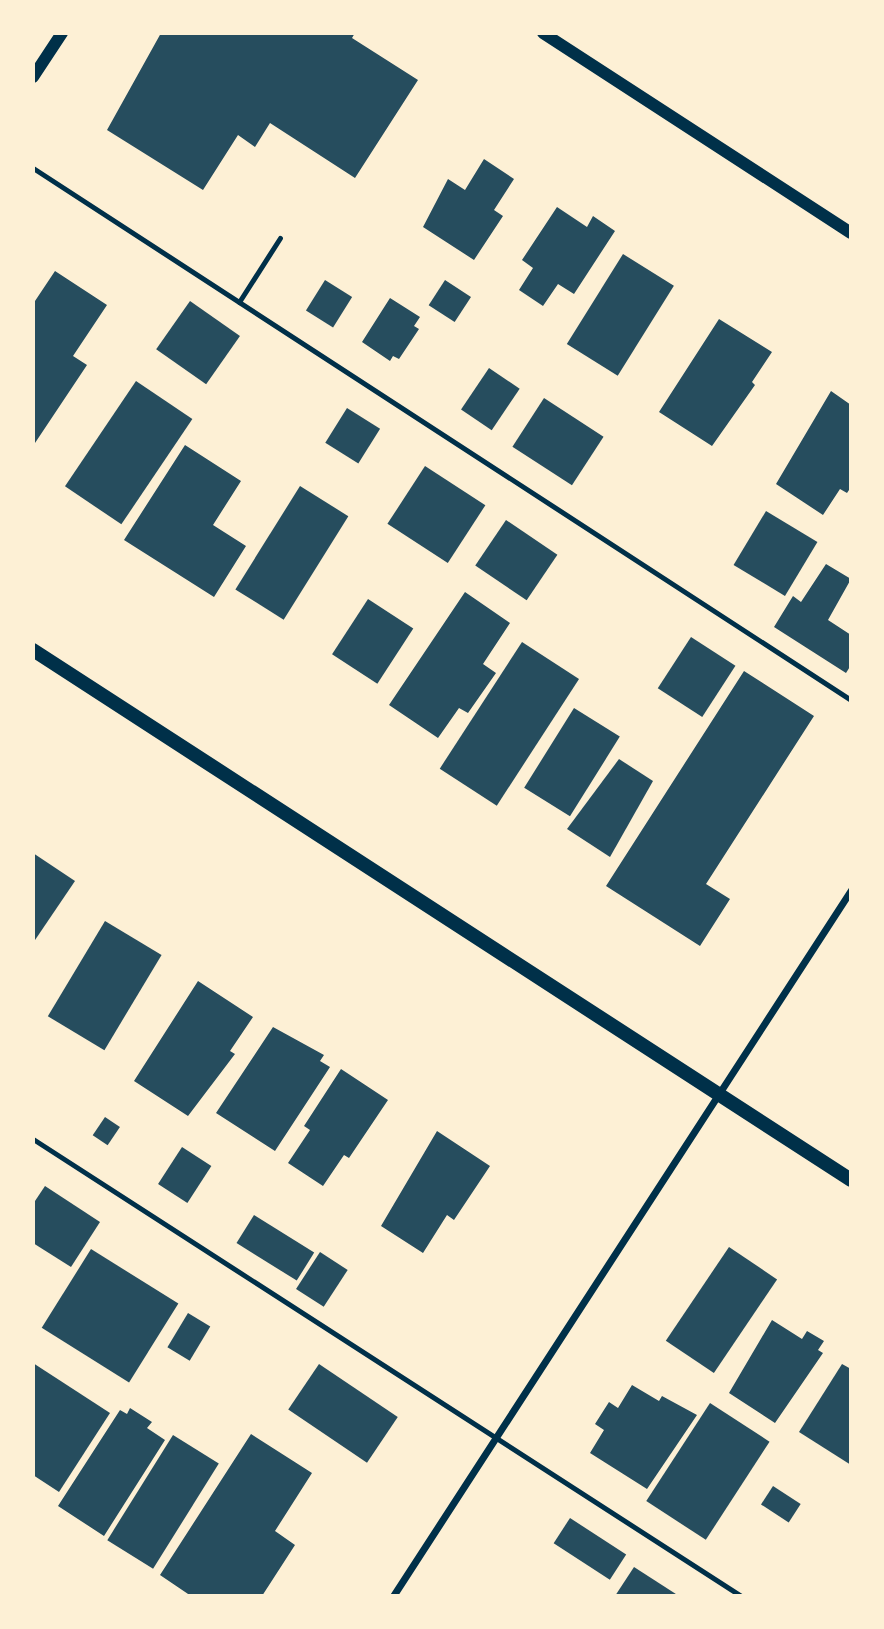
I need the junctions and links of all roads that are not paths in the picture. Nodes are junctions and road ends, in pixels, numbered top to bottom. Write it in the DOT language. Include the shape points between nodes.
graph roads {
  1 [pos="62,33"];
  2 [pos="543,33"];
  3 [pos="33,77"];
  4 [pos="33,168"];
  5 [pos="851,233"];
  6 [pos="280,238"];
  7 [pos="239,302"];
  8 [pos="33,650"];
  9 [pos="851,700"];
  10 [pos="851,890"];
  11 [pos="719,1094"];
  12 [pos="33,1139"];
  13 [pos="851,1180"];
  14 [pos="496,1437"];
  15 [pos="393,1596"];
  16 [pos="741,1596"];
  1 -- 3 [label="street"];
  2 -- 5 [label="street"];
  4 -- 7 [label="lane"];
  6 -- 7 [label="lane"];
  7 -- 9 [label="lane"];
  8 -- 11 [label="main road"];
  10 -- 11 [label="street"];
  11 -- 13 [label="main road"];
  11 -- 14 [label="street"];
  12 -- 14 [label="lane"];
  14 -- 15 [label="street"];
  14 -- 16 [label="lane"];
}
